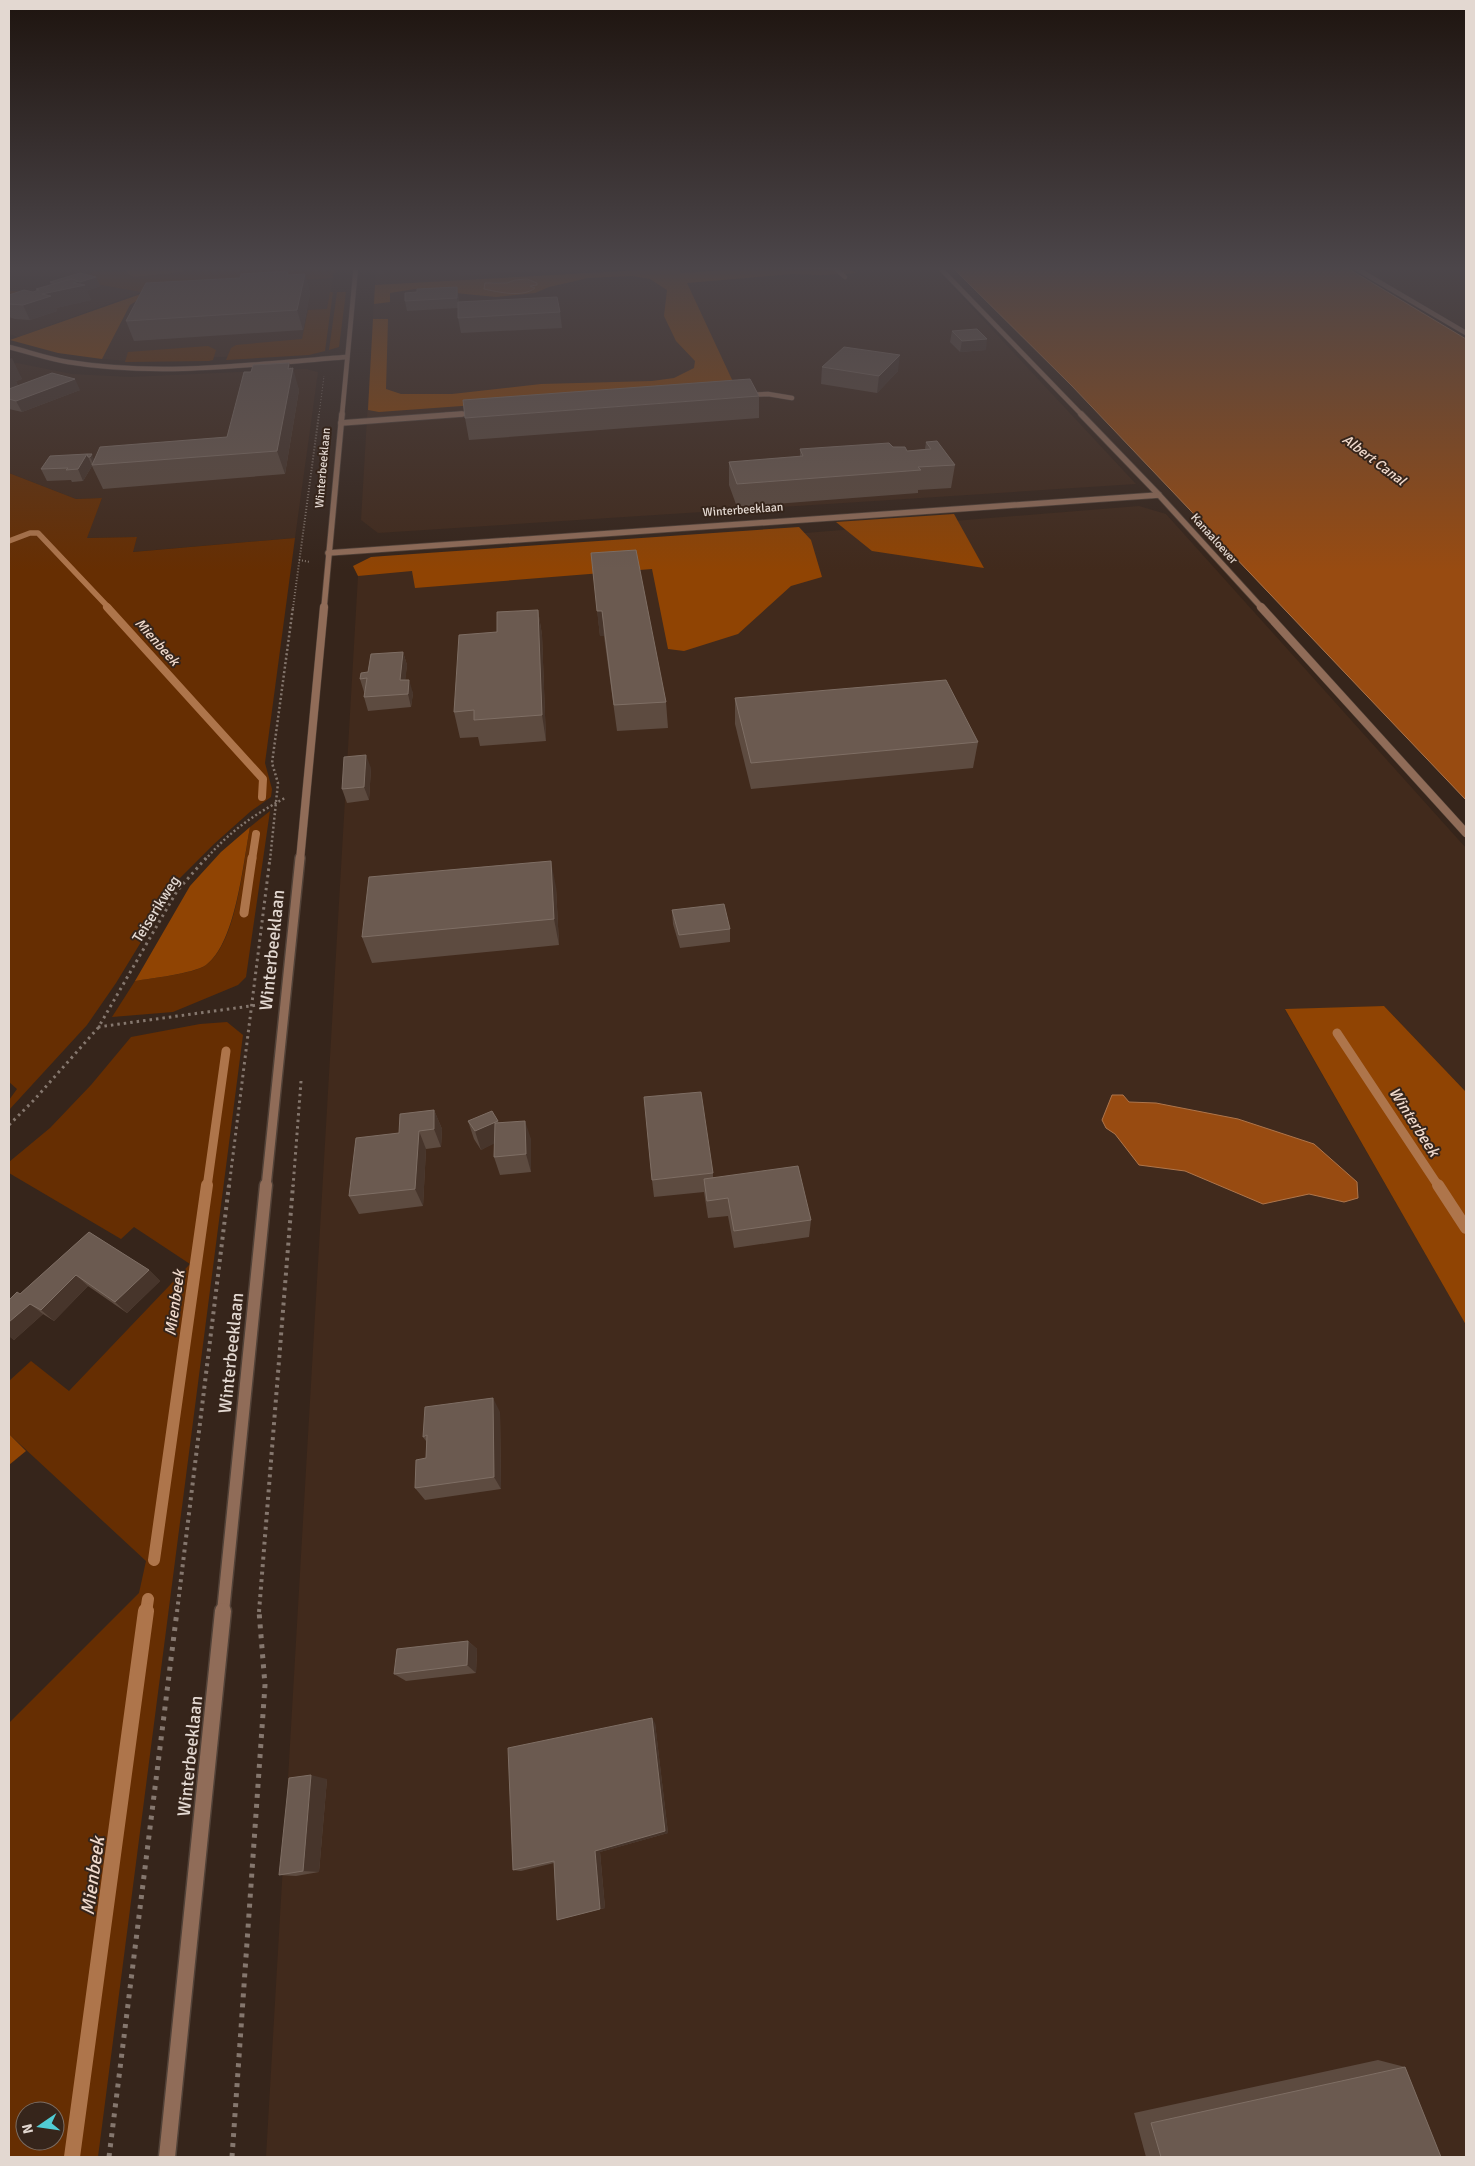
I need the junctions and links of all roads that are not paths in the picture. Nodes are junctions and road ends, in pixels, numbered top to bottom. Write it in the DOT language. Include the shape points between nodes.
graph roads {
  1 [pos="346,367"];
  2 [pos="1036,367"];
  3 [pos="736,395"];
  4 [pos="792,398"];
  5 [pos="487,412"];
  6 [pos="341,423"];
  7 [pos="1159,495"];
  8 [pos="328,553"];
  9 [pos="1466,833"];
  10 [pos="167,2157"];
  1 -- 6 [label="street, Winterbeeklaan"];
  2 -- 7 [label="street, Kanaaloever"];
  3 -- 4 [label="street" via="768,394"];
  5 -- 6 [label="street"];
  6 -- 8 [label="street, Winterbeeklaan"];
  7 -- 8 [label="street, Winterbeeklaan"];
  7 -- 9 [label="street, Kanaaloever"];
  8 -- 10 [label="street, Winterbeeklaan"];
}
